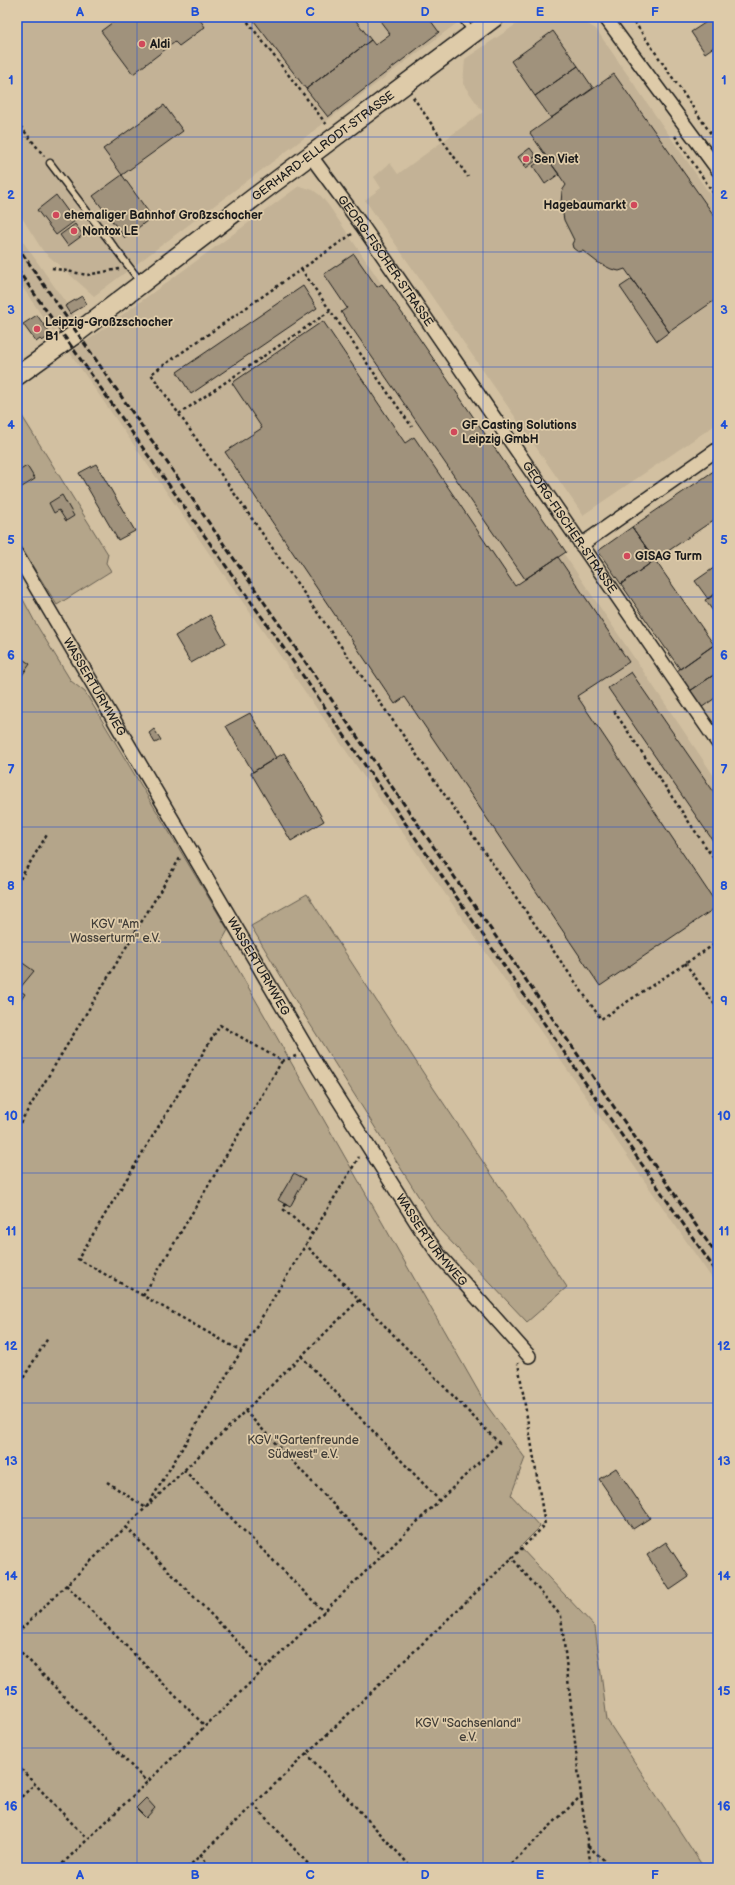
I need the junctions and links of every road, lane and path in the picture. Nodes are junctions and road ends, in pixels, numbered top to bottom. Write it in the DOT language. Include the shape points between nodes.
graph roads {
  1 [pos="244,17"];
  2 [pos="461,17"];
  3 [pos="495,17"];
  4 [pos="606,17"];
  5 [pos="631,17"];
  6 [pos="473,34"];
  7 [pos="405,84"];
  8 [pos="17,122"];
  9 [pos="335,136"];
  10 [pos="718,144"];
  11 [pos="310,155"];
  12 [pos="50,163"];
  13 [pos="718,170"];
  14 [pos="468,177"];
  15 [pos="363,227"];
  16 [pos="130,267"];
  17 [pos="52,268"];
  18 [pos="301,270"];
  19 [pos="141,283"];
  20 [pos="330,311"];
  21 [pos="17,376"];
  22 [pos="179,414"];
  23 [pos="412,427"];
  24 [pos="718,449"];
  25 [pos="581,545"];
  26 [pos="17,555"];
  27 [pos="614,711"];
  28 [pos="718,743"];
  29 [pos="48,833"];
  30 [pos="188,845"];
  31 [pos="718,865"];
  32 [pos="17,884"];
  33 [pos="718,942"];
  34 [pos="685,963"];
  35 [pos="718,1009"];
  36 [pos="17,1128"];
  37 [pos="367,1144"];
  38 [pos="286,1204"];
  39 [pos="312,1234"];
  40 [pos="306,1245"];
  41 [pos="143,1296"];
  42 [pos="359,1300"];
  43 [pos="513,1337"];
  44 [pos="48,1338"];
  45 [pos="241,1351"];
  46 [pos="301,1356"];
  47 [pos="529,1356"];
  48 [pos="17,1388"];
  49 [pos="245,1411"];
  50 [pos="184,1470"];
  51 [pos="107,1482"];
  52 [pos="440,1500"];
  53 [pos="146,1508"];
  54 [pos="126,1526"];
  55 [pos="382,1556"];
  56 [pos="512,1558"];
  57 [pos="66,1584"];
  58 [pos="324,1612"];
  59 [pos="17,1633"];
  60 [pos="17,1648"];
  61 [pos="264,1669"];
  62 [pos="205,1726"];
  63 [pos="306,1753"];
  64 [pos="17,1765"];
  65 [pos="147,1782"];
  66 [pos="35,1784"];
  67 [pos="582,1796"];
  68 [pos="17,1801"];
  69 [pos="253,1804"];
  70 [pos="88,1839"];
  71 [pos="588,1846"];
  72 [pos="200,1855"];
  73 [pos="58,1868"];
  74 [pos="187,1868"];
  75 [pos="211,1868"];
  76 [pos="312,1868"];
  77 [pos="412,1868"];
  78 [pos="507,1868"];
  79 [pos="591,1868"];
  80 [pos="613,1868"];
  1 -- 9 [label="path"];
  2 -- 6 [label="lane"];
  3 -- 6 [label="main road, GERHARD-ELLRODT-STRASSE"];
  4 -- 13 [label="street"];
  5 -- 10 [label="path"];
  6 -- 7 [label="main road, GERHARD-ELLRODT-STRASSE"];
  7 -- 9 [label="main road, GERHARD-ELLRODT-STRASSE"];
  7 -- 14 [label="path"];
  8 -- 12 [label="path"];
  9 -- 11 [label="main road, GERHARD-ELLRODT-STRASSE"];
  11 -- 15 [label="street, GEORG-FISCHER-STRASSE"];
  11 -- 19 [label="main road, GERHARD-ELLRODT-STRASSE"];
  12 -- 16 [label="lane"];
  15 -- 18 [label="path"];
  15 -- 25 [label="street, GEORG-FISCHER-STRASSE"];
  16 -- 17 [label="path" via="86,275"];
  16 -- 19 [label="lane"];
  18 -- 20 [label="path"];
  18 -- 22 [label="path" via="151,374"];
  19 -- 21 [label="main road, GERHARD-ELLRODT-STRASSE"];
  20 -- 22 [label="path"];
  20 -- 23 [label="path"];
  22 -- 34 [label="path" via="601,1019"];
  24 -- 25 [label="street"];
  25 -- 28 [label="street, GEORG-FISCHER-STRASSE"];
  26 -- 30 [label="street, WASSERTURMWEG"];
  27 -- 31 [label="path"];
  29 -- 32 [label="path"];
  30 -- 36 [label="path"];
  30 -- 37 [label="street, WASSERTURMWEG" via="319,1069"];
  33 -- 34 [label="path"];
  34 -- 35 [label="path"];
  37 -- 39 [label="path"];
  37 -- 43 [label="street, WASSERTURMWEG" via="439,1255"];
  38 -- 39 [label="path" via="283,1209"];
  39 -- 40 [label="path"];
  40 -- 42 [label="path"];
  40 -- 45 [label="path"];
  41 -- 41 [label="path" via="78,1259 220,1025 282,1061"];
  41 -- 45 [label="path"];
  42 -- 46 [label="path"];
  42 -- 52 [label="path" via="499,1443"];
  43 -- 47 [label="street, WASSERTURMWEG"];
  43 -- 56 [label="path" via="545,1525"];
  44 -- 48 [label="path"];
  45 -- 53 [label="path"];
  46 -- 49 [label="path"];
  46 -- 52 [label="path"];
  49 -- 50 [label="path"];
  49 -- 55 [label="path"];
  50 -- 53 [label="path"];
  50 -- 58 [label="path"];
  51 -- 53 [label="path"];
  52 -- 55 [label="path"];
  53 -- 54 [label="path"];
  54 -- 57 [label="path"];
  54 -- 61 [label="path"];
  55 -- 58 [label="path"];
  56 -- 63 [label="path"];
  56 -- 67 [label="path" via="561,1616"];
  57 -- 59 [label="path"];
  57 -- 62 [label="path"];
  58 -- 61 [label="path"];
  60 -- 65 [label="path"];
  61 -- 62 [label="path"];
  62 -- 65 [label="path"];
  63 -- 69 [label="path"];
  63 -- 77 [label="path"];
  64 -- 66 [label="path"];
  65 -- 70 [label="path"];
  66 -- 68 [label="path"];
  66 -- 70 [label="path"];
  67 -- 71 [label="path"];
  67 -- 78 [label="path"];
  69 -- 72 [label="path"];
  69 -- 76 [label="path"];
  70 -- 73 [label="path"];
  71 -- 79 [label="path"];
  71 -- 80 [label="path"];
  72 -- 74 [label="path"];
  72 -- 75 [label="path"];
}
